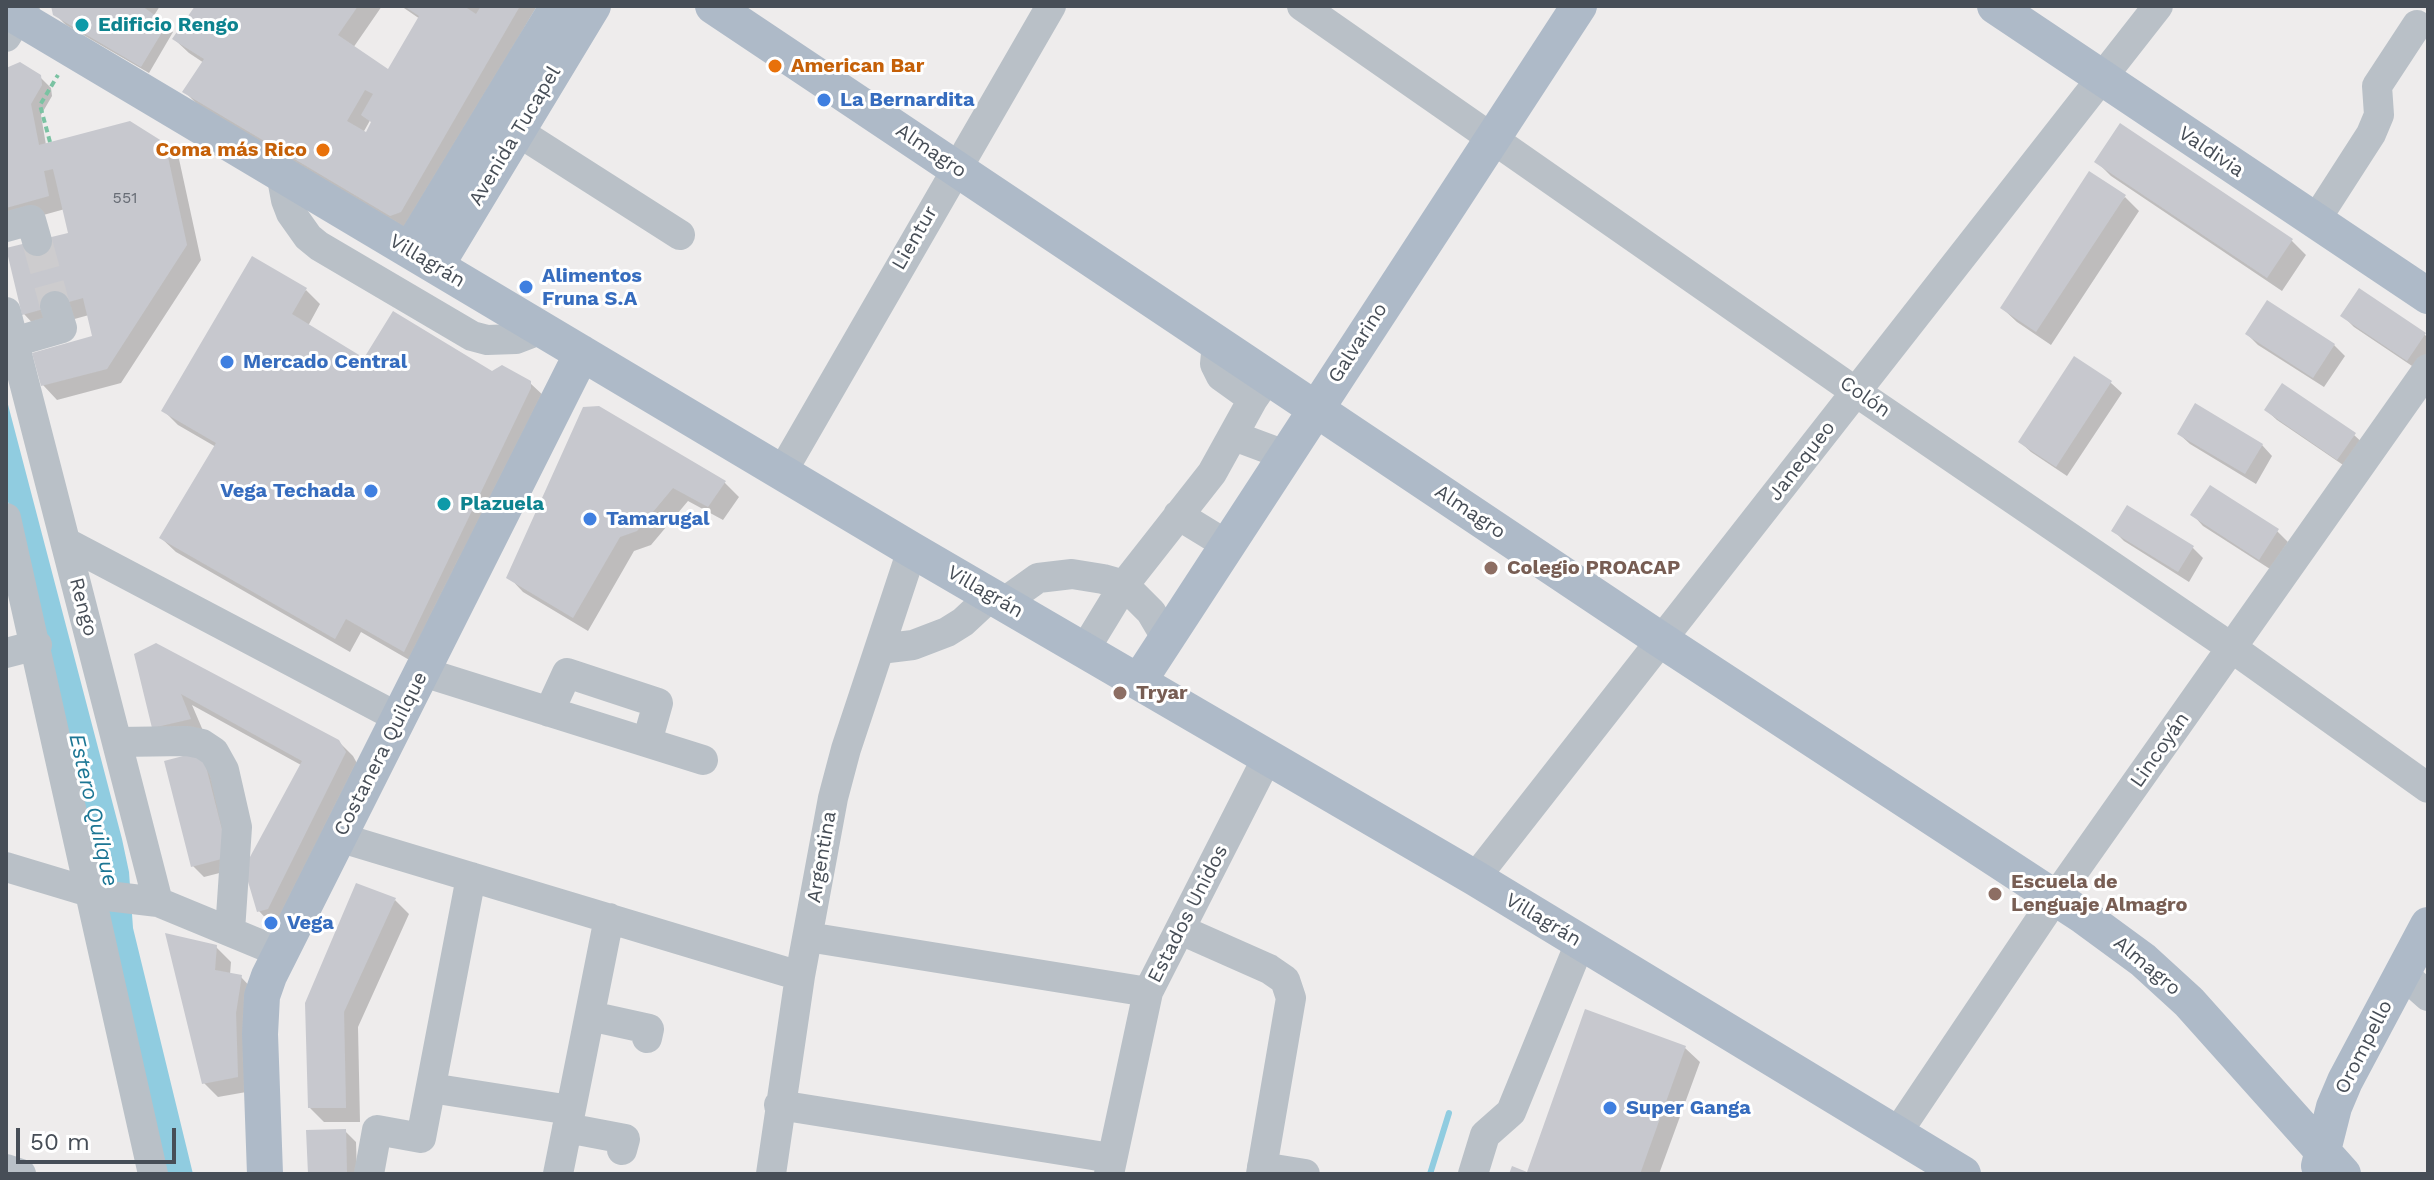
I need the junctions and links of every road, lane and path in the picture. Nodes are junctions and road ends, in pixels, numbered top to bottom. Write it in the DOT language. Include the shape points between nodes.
graph roads {
  1 [pos="558,6"];
  2 [pos="593,6"];
  3 [pos="713,6"];
  4 [pos="1051,6"];
  5 [pos="1302,6"];
  6 [pos="1579,6"];
  7 [pos="1995,6"];
  8 [pos="2158,6"];
  9 [pos="14,17"];
  10 [pos="2417,25"];
  11 [pos="60,72"];
  12 [pos="2101,79"];
  13 [pos="517,131"];
  14 [pos="1493,137"];
  15 [pos="50,142"];
  16 [pos="956,167"];
  17 [pos="281,173"];
  18 [pos="2315,221"];
  19 [pos="6,227"];
  20 [pos="680,235"];
  21 [pos="37,241"];
  22 [pos="423,258"];
  23 [pos="2428,296"];
  24 [pos="55,306"];
  25 [pos="6,312"];
  26 [pos="542,329"];
  27 [pos="14,342"];
  28 [pos="582,353"];
  29 [pos="2428,369"];
  30 [pos="13,382"];
  31 [pos="1260,388"];
  32 [pos="1856,392"];
  33 [pos="1315,409"];
  34 [pos="1234,436"];
  35 [pos="1285,455"];
  36 [pos="782,472"];
  37 [pos="1178,515"];
  38 [pos="6,518"];
  39 [pos="67,543"];
  40 [pos="1227,545"];
  41 [pos="912,550"];
  42 [pos="949,571"];
  43 [pos="1124,585"];
  44 [pos="997,599"];
  45 [pos="963,622"];
  46 [pos="1167,639"];
  47 [pos="1661,640"];
  48 [pos="37,645"];
  49 [pos="2232,648"];
  50 [pos="880,649"];
  51 [pos="1085,649"];
  52 [pos="6,653"];
  53 [pos="423,672"];
  54 [pos="1139,681"];
  55 [pos="549,712"];
  56 [pos="399,718"];
  57 [pos="118,742"];
  58 [pos="647,742"];
  59 [pos="1268,756"];
  60 [pos="703,760"];
  61 [pos="2422,773"];
  62 [pos="338,837"];
  63 [pos="6,867"];
  64 [pos="471,877"];
  65 [pos="1475,878"];
  66 [pos="94,893"];
  67 [pos="2055,898"];
  68 [pos="147,900"];
  69 [pos="609,918"];
  70 [pos="2428,925"];
  71 [pos="1181,930"];
  72 [pos="230,931"];
  73 [pos="808,937"];
  74 [pos="1580,943"];
  75 [pos="279,952"];
  76 [pos="800,976"];
  77 [pos="2415,984"];
  78 [pos="1148,992"];
  79 [pos="590,1016"];
  80 [pos="647,1038"];
  81 [pos="431,1088"];
  82 [pos="779,1105"];
  83 [pos="569,1119"];
  84 [pos="1897,1133"];
  85 [pos="622,1150"];
  86 [pos="1110,1166"];
  87 [pos="2327,1167"];
  88 [pos="6,1169"];
  89 [pos="1262,1170"];
  90 [pos="21,1174"];
  91 [pos="153,1174"];
  92 [pos="265,1174"];
  93 [pos="369,1174"];
  94 [pos="558,1174"];
  95 [pos="771,1174"];
  96 [pos="1305,1174"];
  97 [pos="1473,1174"];
  98 [pos="1963,1174"];
  1 -- 22 [label="main road, Avenida Tucapel"];
  2 -- 13 [label="main road, Avenida Tucapel"];
  3 -- 16 [label="main road, Almagro"];
  4 -- 16 [label="street, Lientur"];
  5 -- 14 [label="street, Colón"];
  6 -- 14 [label="main road, Galvarino"];
  7 -- 12 [label="main road, Valdivia"];
  8 -- 12 [label="street, Janequeo"];
  9 -- 17 [label="main road, Villagrán"];
  10 -- 18 [label="street" via="2377,86 2379,115 2371,134"];
  11 -- 15 [label="path" via="40,105"];
  12 -- 18 [label="main road, Valdivia"];
  12 -- 32 [label="street, Janequeo"];
  13 -- 20 [label="street"];
  13 -- 22 [label="main road, Avenida Tucapel"];
  14 -- 32 [label="street, Colón"];
  14 -- 33 [label="main road, Galvarino"];
  16 -- 31 [label="main road, Almagro" via="1217,343"];
  16 -- 36 [label="street, Lientur"];
  17 -- 22 [label="main road, Villagrán"];
  17 -- 26 [label="street" via="291,213 319,246 472,336 516,339"];
  18 -- 23 [label="main road, Valdivia"];
  19 -- 21 [label="street" via="31,220"];
  22 -- 26 [label="main road, Villagrán"];
  24 -- 27 [label="street" via="62,328"];
  25 -- 27 [label="street, Rengo"];
  26 -- 28 [label="main road, Villagrán"];
  27 -- 30 [label="street, Rengo"];
  28 -- 36 [label="main road, Villagrán"];
  28 -- 53 [label="main road, Costanera Quilque"];
  29 -- 49 [label="street, Lincoyán"];
  30 -- 39 [label="street, Rengo"];
  31 -- 33 [label="main road, Almagro"];
  31 -- 34 [label="street"];
  32 -- 47 [label="street, Janequeo"];
  32 -- 49 [label="street, Colón"];
  33 -- 35 [label="main road, Galvarino"];
  33 -- 47 [label="main road, Almagro"];
  34 -- 35 [label="street"];
  34 -- 37 [label="street"];
  35 -- 40 [label="main road, Galvarino"];
  36 -- 41 [label="main road, Villagrán"];
  37 -- 40 [label="street"];
  37 -- 43 [label="street"];
  38 -- 48 [label="street"];
  39 -- 56 [label="street"];
  39 -- 57 [label="street, Rengo"];
  40 -- 46 [label="main road, Galvarino"];
  41 -- 42 [label="main road, Villagrán"];
  41 -- 50 [label="street, Argentina"];
  42 -- 44 [label="main road, Villagrán"];
  42 -- 45 [label="street"];
  43 -- 44 [label="street" via="1072,574 1038,578"];
  43 -- 46 [label="street" via="1151,612"];
  43 -- 51 [label="street"];
  44 -- 45 [label="street"];
  44 -- 51 [label="main road, Villagrán"];
  45 -- 50 [label="street" via="929,640"];
  46 -- 54 [label="main road, Galvarino"];
  47 -- 65 [label="street, Janequeo"];
  47 -- 67 [label="main road, Almagro"];
  48 -- 52 [label="street"];
  48 -- 66 [label="street"];
  49 -- 61 [label="street, Colón"];
  49 -- 67 [label="street, Lincoyán"];
  50 -- 73 [label="street, Argentina" via="833,798"];
  51 -- 54 [label="main road, Villagrán"];
  53 -- 55 [label="street"];
  53 -- 56 [label="main road, Costanera Quilque"];
  54 -- 59 [label="main road, Villagrán"];
  55 -- 58 [label="street"];
  55 -- 58 [label="street" via="567,673 658,703"];
  56 -- 62 [label="main road, Costanera Quilque"];
  57 -- 68 [label="street, Rengo"];
  57 -- 72 [label="street" via="187,741 214,752 224,770 237,827"];
  58 -- 60 [label="street"];
  59 -- 65 [label="main road, Villagrán"];
  59 -- 71 [label="street, Estados Unidos"];
  62 -- 64 [label="street"];
  62 -- 75 [label="main road, Costanera Quilque"];
  63 -- 66 [label="street"];
  64 -- 69 [label="street"];
  64 -- 81 [label="street"];
  65 -- 74 [label="main road, Villagrán"];
  66 -- 68 [label="street"];
  66 -- 91 [label="street"];
  67 -- 84 [label="street, Lincoyán"];
  67 -- 87 [label="main road, Almagro" via="2143,960 2189,1002"];
  68 -- 72 [label="street"];
  69 -- 76 [label="street"];
  69 -- 79 [label="street"];
  70 -- 77 [label="main road, Orompello"];
  71 -- 78 [label="street, Estados Unidos"];
  71 -- 89 [label="street" via="1285,980 1291,998"];
  72 -- 75 [label="street"];
  73 -- 76 [label="street, Argentina"];
  73 -- 78 [label="street"];
  74 -- 84 [label="main road, Villagrán"];
  74 -- 97 [label="street" via="1511,1112 1485,1135"];
  75 -- 92 [label="main road, Costanera Quilque" via="260,1016"];
  76 -- 82 [label="street, Argentina"];
  77 -- 87 [label="main road, Orompello" via="2345,1081 2334,1107"];
  78 -- 86 [label="street, Estados Unidos"];
  79 -- 80 [label="street" via="649,1029"];
  79 -- 83 [label="street"];
  81 -- 83 [label="street"];
  81 -- 93 [label="street" via="421,1138 377,1130"];
  82 -- 86 [label="street"];
  82 -- 95 [label="street, Argentina"];
  83 -- 85 [label="street" via="625,1139"];
  83 -- 94 [label="street"];
  84 -- 98 [label="main road, Villagrán"];
  88 -- 90 [label="street"];
  89 -- 96 [label="street"];
}
